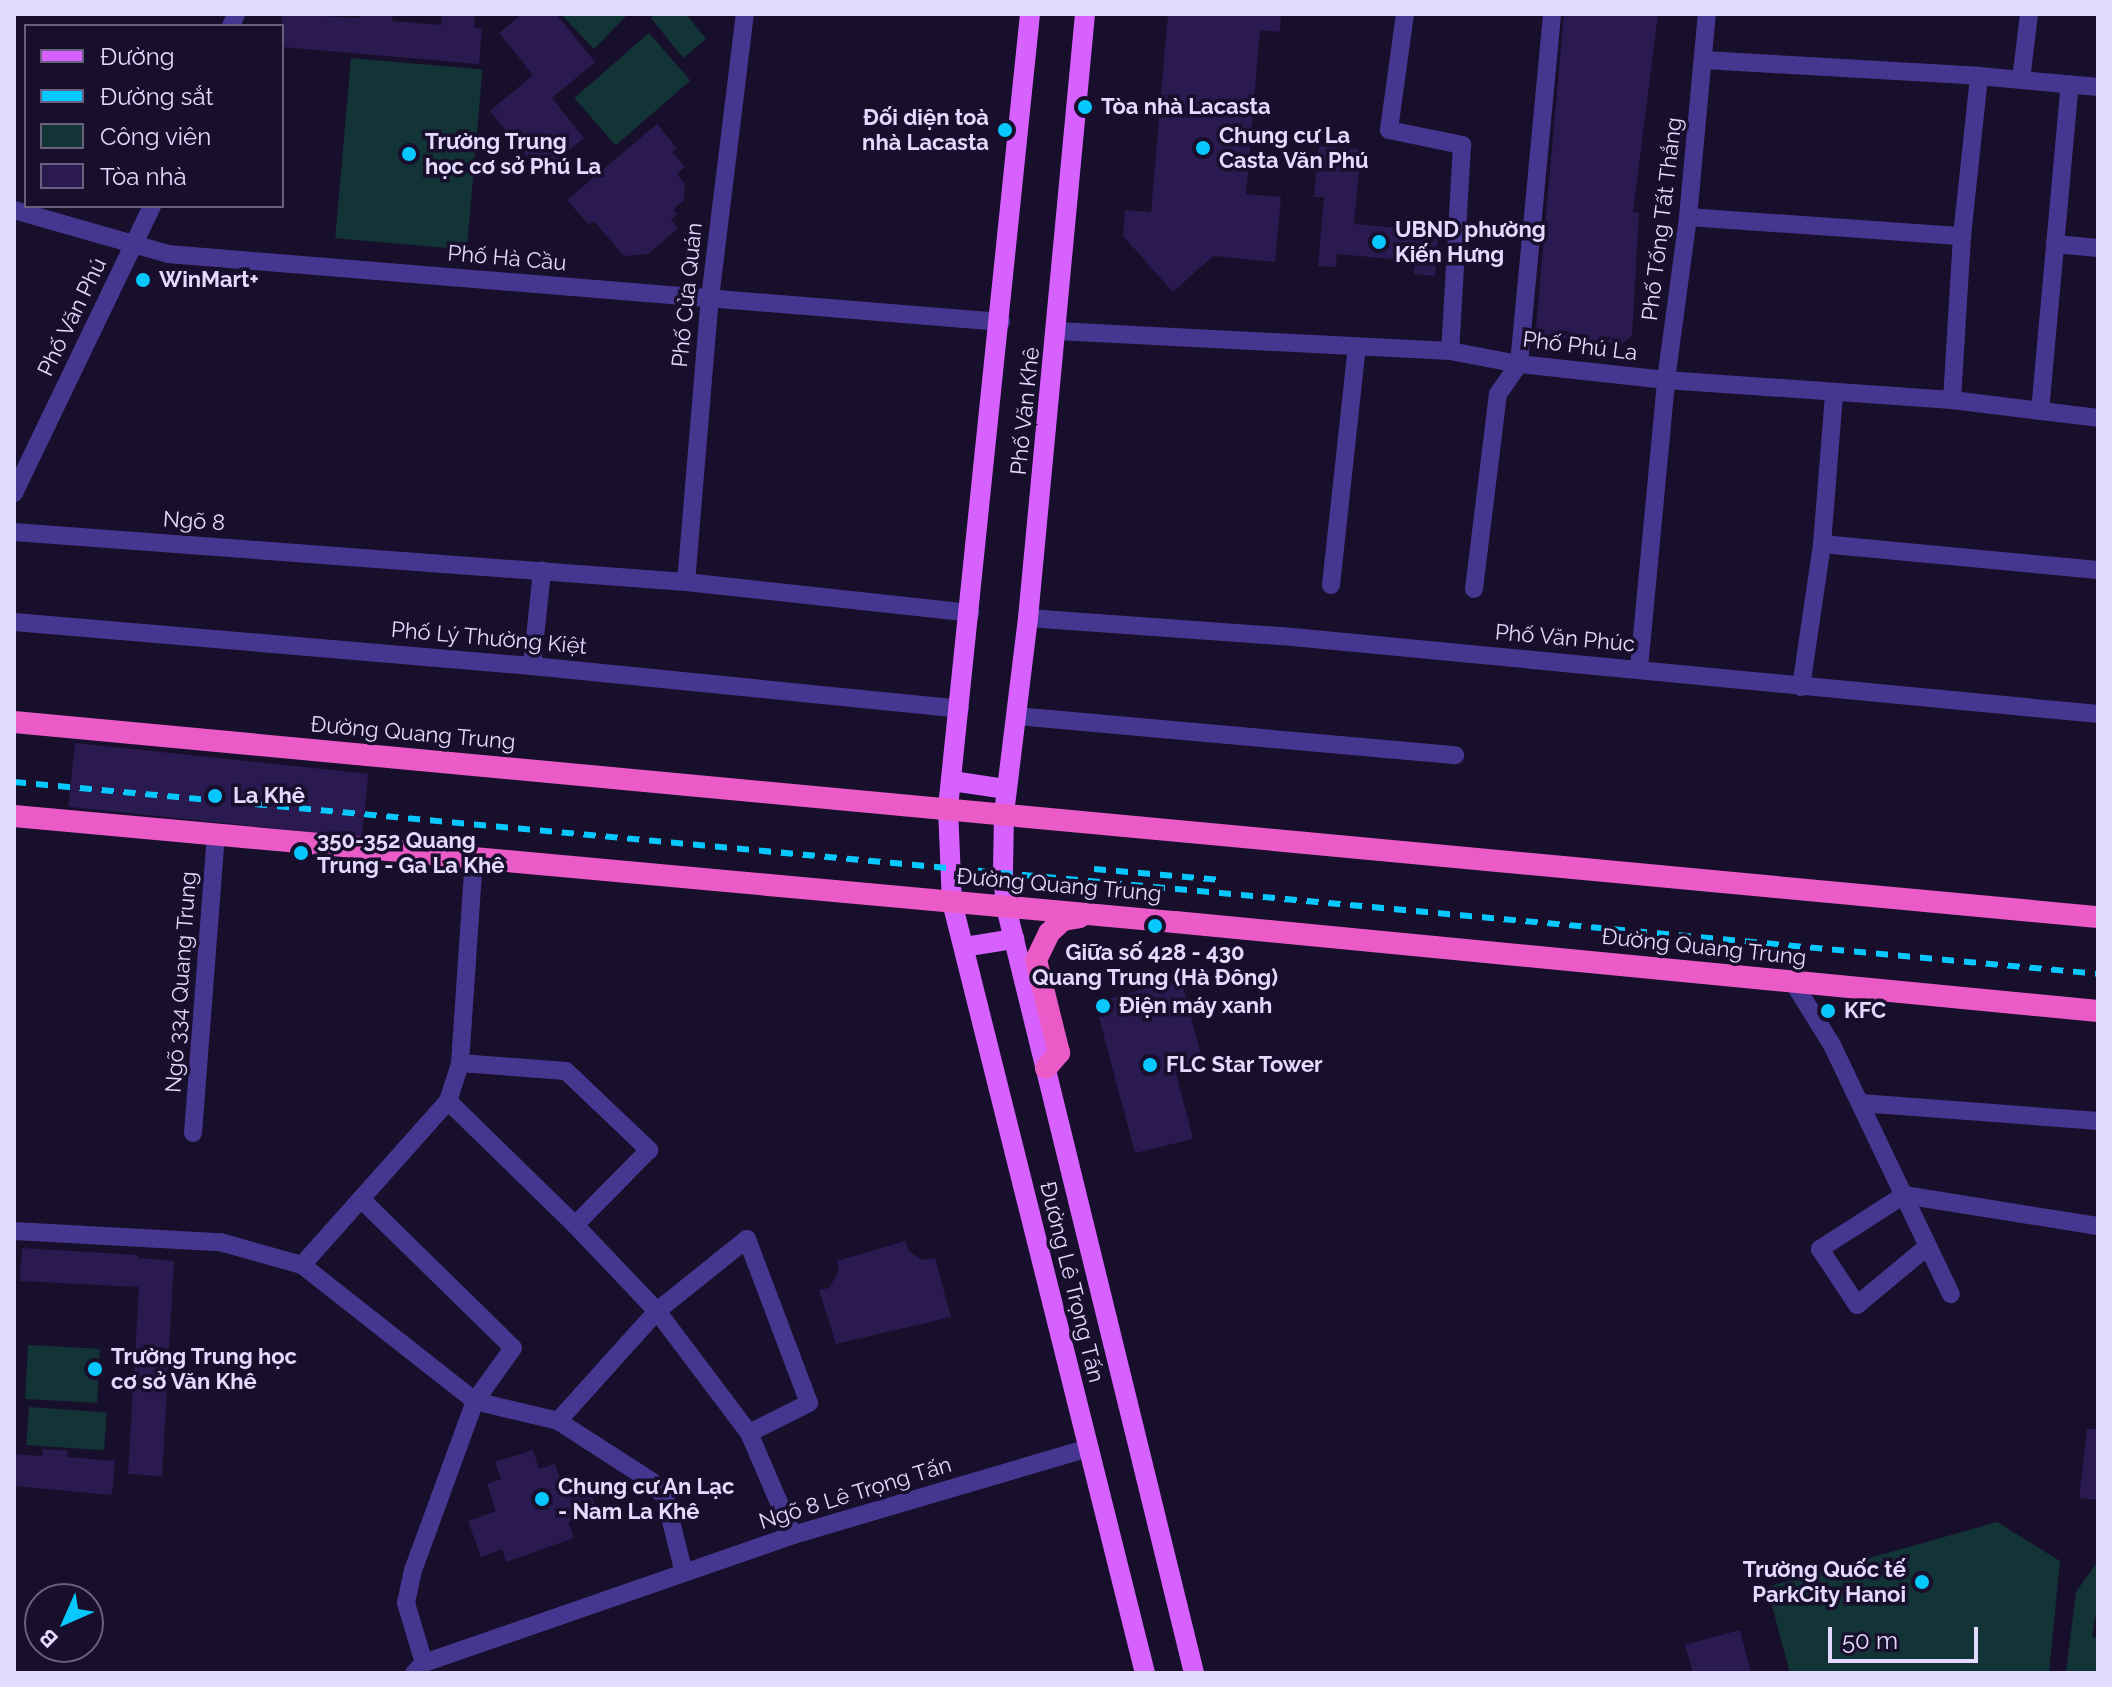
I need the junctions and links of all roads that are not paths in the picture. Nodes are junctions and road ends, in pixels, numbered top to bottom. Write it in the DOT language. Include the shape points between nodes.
graph roads {
  1 [pos="745,14"];
  2 [pos="1030,14"];
  3 [pos="1085,14"];
  4 [pos="1405,14"];
  5 [pos="1552,14"];
  6 [pos="1707,14"];
  7 [pos="2029,14"];
  8 [pos="1704,60"];
  9 [pos="1979,76"];
  10 [pos="2021,80"];
  11 [pos="2070,84"];
  12 [pos="2098,87"];
  13 [pos="151,208"];
  14 [pos="14,210"];
  15 [pos="1688,217"];
  16 [pos="1962,236"];
  17 [pos="2055,244"];
  18 [pos="134,247"];
  19 [pos="2098,248"];
  20 [pos="710,298"];
  21 [pos="1001,322"];
  22 [pos="1057,331"];
  23 [pos="1357,347"];
  24 [pos="1450,351"];
  25 [pos="1519,364"];
  26 [pos="1666,380"];
  27 [pos="1834,394"];
  28 [pos="1952,400"];
  29 [pos="2040,411"];
  30 [pos="2098,418"];
  31 [pos="14,493"];
  32 [pos="14,532"];
  33 [pos="1822,544"];
  34 [pos="2098,570"];
  35 [pos="542,571"];
  36 [pos="686,582"];
  37 [pos="1331,585"];
  38 [pos="1474,589"];
  39 [pos="970,613"];
  40 [pos="1028,618"];
  41 [pos="14,622"];
  42 [pos="532,666"];
  43 [pos="1639,668"];
  44 [pos="1801,687"];
  45 [pos="960,709"];
  46 [pos="2098,714"];
  47 [pos="1016,716"];
  48 [pos="14,722"];
  49 [pos="1455,755"];
  50 [pos="952,781"];
  51 [pos="1006,789"];
  52 [pos="948,808"];
  53 [pos="1004,813"];
  54 [pos="14,816"];
  55 [pos="216,835"];
  56 [pos="474,858"];
  57 [pos="952,902"];
  58 [pos="1006,907"];
  59 [pos="1090,914"];
  60 [pos="2098,917"];
  61 [pos="1014,939"];
  62 [pos="964,947"];
  63 [pos="1793,982"];
  64 [pos="2098,1011"];
  65 [pos="460,1063"];
  66 [pos="1046,1068"];
  67 [pos="448,1101"];
  68 [pos="1860,1103"];
  69 [pos="2098,1121"];
  70 [pos="193,1133"];
  71 [pos="1904,1195"];
  72 [pos="362,1200"];
  73 [pos="575,1225"];
  74 [pos="2098,1226"];
  75 [pos="14,1231"];
  76 [pos="1928,1246"];
  77 [pos="302,1265"];
  78 [pos="1951,1294"];
  79 [pos="657,1311"];
  80 [pos="475,1401"];
  81 [pos="558,1421"];
  82 [pos="749,1433"];
  83 [pos="1089,1448"];
  84 [pos="793,1535"];
  85 [pos="684,1573"];
  86 [pos="419,1668"];
  87 [pos="1145,1673"];
  88 [pos="1194,1673"];
  1 -- 20 [label="street, Phố Cửa Quán"];
  2 -- 21 [label="main road, Phố Văn Khê"];
  3 -- 22 [label="main road, Phố Văn Khê"];
  4 -- 24 [label="street" via="1389,130 1462,145"];
  5 -- 25 [label="street"];
  6 -- 8 [label="street, Phố Tống Tất Thắng"];
  7 -- 10 [label="street"];
  8 -- 9 [label="street"];
  8 -- 15 [label="street, Phố Tống Tất Thắng"];
  9 -- 10 [label="street"];
  9 -- 16 [label="street"];
  10 -- 11 [label="street"];
  11 -- 12 [label="street"];
  11 -- 17 [label="street"];
  13 -- 18 [label="street, Phố Văn Phú"];
  14 -- 18 [label="street, Phố Hà Cầu"];
  15 -- 16 [label="street"];
  15 -- 26 [label="street, Phố Tống Tất Thắng"];
  16 -- 28 [label="street"];
  17 -- 19 [label="street"];
  17 -- 29 [label="street"];
  18 -- 20 [label="street, Phố Hà Cầu"];
  18 -- 31 [label="street, Phố Văn Phú"];
  20 -- 21 [label="street, Phố Hà Cầu"];
  20 -- 36 [label="street, Phố Cửa Quán"];
  21 -- 39 [label="main road, Phố Văn Khê"];
  22 -- 23 [label="street, Phố Phú La"];
  22 -- 40 [label="main road, Phố Văn Khê"];
  23 -- 24 [label="street, Phố Phú La"];
  23 -- 37 [label="street"];
  24 -- 25 [label="street, Phố Phú La"];
  25 -- 26 [label="street, Phố Phú La"];
  25 -- 38 [label="street" via="1498,394"];
  26 -- 27 [label="street, Phố Phú La"];
  26 -- 43 [label="street, Phố Tống Tất Thắng"];
  27 -- 28 [label="street, Phố Phú La"];
  27 -- 33 [label="street"];
  28 -- 29 [label="street, Phố Phú La"];
  29 -- 30 [label="street, Phố Phú La"];
  32 -- 35 [label="street, Ngõ 8"];
  33 -- 34 [label="street"];
  33 -- 44 [label="street"];
  35 -- 36 [label="street, Ngõ 8"];
  35 -- 42 [label="street"];
  36 -- 39 [label="street, Ngõ 8"];
  39 -- 45 [label="main road, Phố Văn Khê"];
  40 -- 43 [label="street, Phố Văn Phúc"];
  40 -- 47 [label="main road, Phố Văn Khê"];
  41 -- 42 [label="street, Phố Lý Thường Kiệt"];
  42 -- 45 [label="street, Phố Lý Thường Kiệt"];
  43 -- 44 [label="street, Phố Văn Phúc"];
  44 -- 46 [label="street, Phố Văn Phúc"];
  45 -- 50 [label="main road, Phố Văn Khê"];
  47 -- 49 [label="street"];
  47 -- 51 [label="main road, Phố Văn Khê"];
  48 -- 52 [label="highway, Đường Quang Trung"];
  50 -- 51 [label="main road"];
  50 -- 52 [label="main road, Phố Văn Khê"];
  51 -- 53 [label="main road, Phố Văn Khê"];
  52 -- 53 [label="highway, Đường Quang Trung"];
  52 -- 57 [label="main road, Phố Văn Khê"];
  53 -- 58 [label="main road, Phố Văn Khê"];
  53 -- 60 [label="highway, Đường Quang Trung"];
  54 -- 55 [label="highway, Đường Quang Trung"];
  55 -- 56 [label="highway, Đường Quang Trung"];
  55 -- 70 [label="street, Ngõ 334 Quang Trung"];
  56 -- 57 [label="highway, Đường Quang Trung"];
  56 -- 65 [label="street"];
  57 -- 58 [label="highway, Đường Quang Trung"];
  57 -- 62 [label="main road, Đường Lê Trọng Tấn"];
  58 -- 59 [label="highway, Đường Quang Trung"];
  58 -- 61 [label="main road, Đường Lê Trọng Tấn"];
  59 -- 63 [label="highway, Đường Quang Trung"];
  59 -- 66 [label="highway" via="1063,920 1040,946 1036,960 1059,1053"];
  61 -- 62 [label="main road"];
  61 -- 66 [label="main road, Đường Lê Trọng Tấn"];
  62 -- 83 [label="main road, Đường Lê Trọng Tấn"];
  63 -- 64 [label="highway, Đường Quang Trung"];
  63 -- 68 [label="street"];
  65 -- 67 [label="street"];
  65 -- 73 [label="street" via="566,1071 649,1150"];
  66 -- 88 [label="main road, Đường Lê Trọng Tấn"];
  67 -- 72 [label="street"];
  67 -- 73 [label="street"];
  68 -- 69 [label="street"];
  68 -- 71 [label="street"];
  71 -- 74 [label="street"];
  71 -- 76 [label="street"];
  71 -- 76 [label="street" via="1820,1249 1857,1305"];
  72 -- 77 [label="street"];
  72 -- 80 [label="street" via="513,1348"];
  73 -- 79 [label="street"];
  75 -- 77 [label="street" via="220,1242"];
  76 -- 78 [label="street"];
  77 -- 80 [label="street"];
  79 -- 81 [label="street"];
  79 -- 82 [label="street"];
  79 -- 82 [label="street" via="747,1239 809,1403"];
  80 -- 81 [label="street"];
  80 -- 86 [label="street" via="413,1570 406,1603"];
  81 -- 85 [label="street" via="651,1481 665,1497"];
  82 -- 84 [label="street"];
  83 -- 84 [label="street, Ngõ 8 Lê Trọng Tấn"];
  83 -- 87 [label="main road, Đường Lê Trọng Tấn"];
  84 -- 85 [label="street, Ngõ 8 Lê Trọng Tấn"];
  85 -- 86 [label="street, Ngõ 8 Lê Trọng Tấn"];
}
